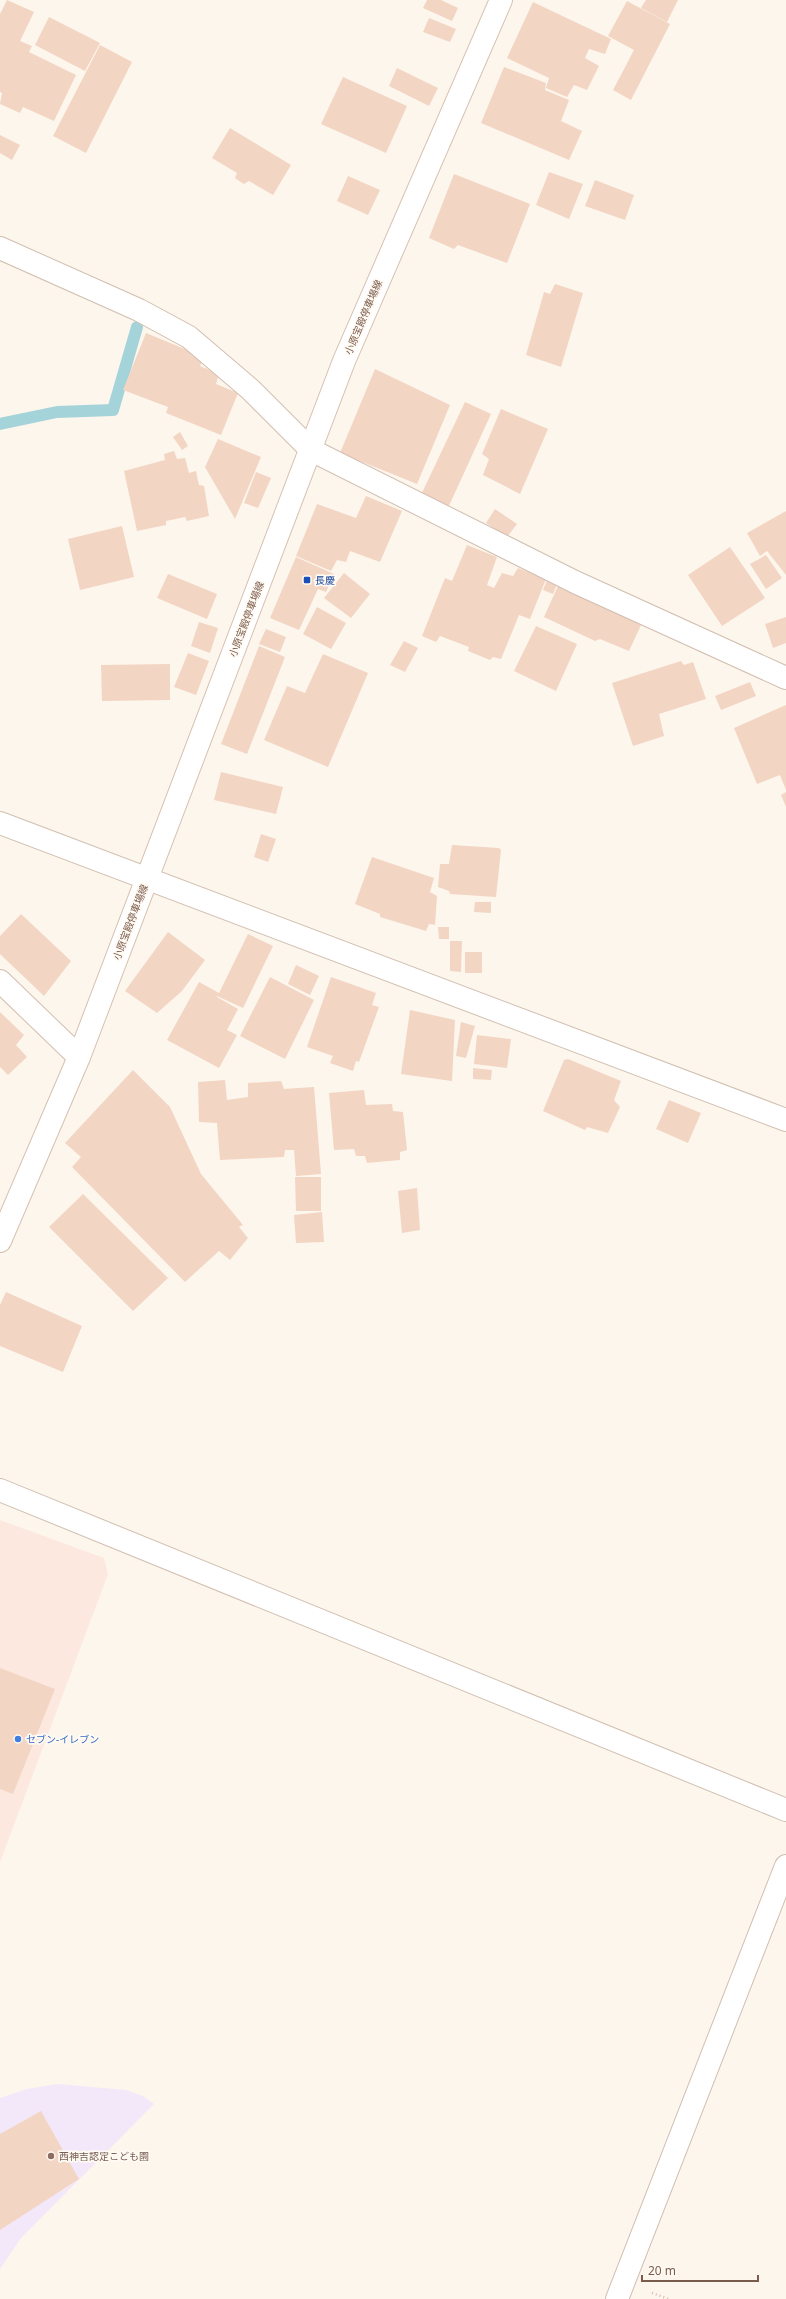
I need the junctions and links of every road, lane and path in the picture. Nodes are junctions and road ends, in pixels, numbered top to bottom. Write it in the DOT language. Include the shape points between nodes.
graph roads {
  1 [pos="501,0"];
  2 [pos="0,248"];
  3 [pos="311,450"];
  4 [pos="786,678"];
  5 [pos="0,823"];
  6 [pos="147,878"];
  7 [pos="0,980"];
  8 [pos="79,1057"];
  9 [pos="786,1120"];
  10 [pos="0,1241"];
  11 [pos="0,1490"];
  12 [pos="786,1810"];
  13 [pos="786,1866"];
  14 [pos="616,2299"];
  1 -- 3 [label="street, 小原宝殿停車場線" via="344,361"];
  2 -- 3 [label="street" via="139,310 189,337 251,390"];
  3 -- 4 [label="street" via="575,582"];
  3 -- 6 [label="street, 小原宝殿停車場線"];
  5 -- 6 [label="street"];
  6 -- 8 [label="street, 小原宝殿停車場線"];
  6 -- 9 [label="street"];
  7 -- 8 [label="street"];
  8 -- 10 [label="street, 小原宝殿停車場線"];
  11 -- 12 [label="street"];
  13 -- 14 [label="street"];
}
